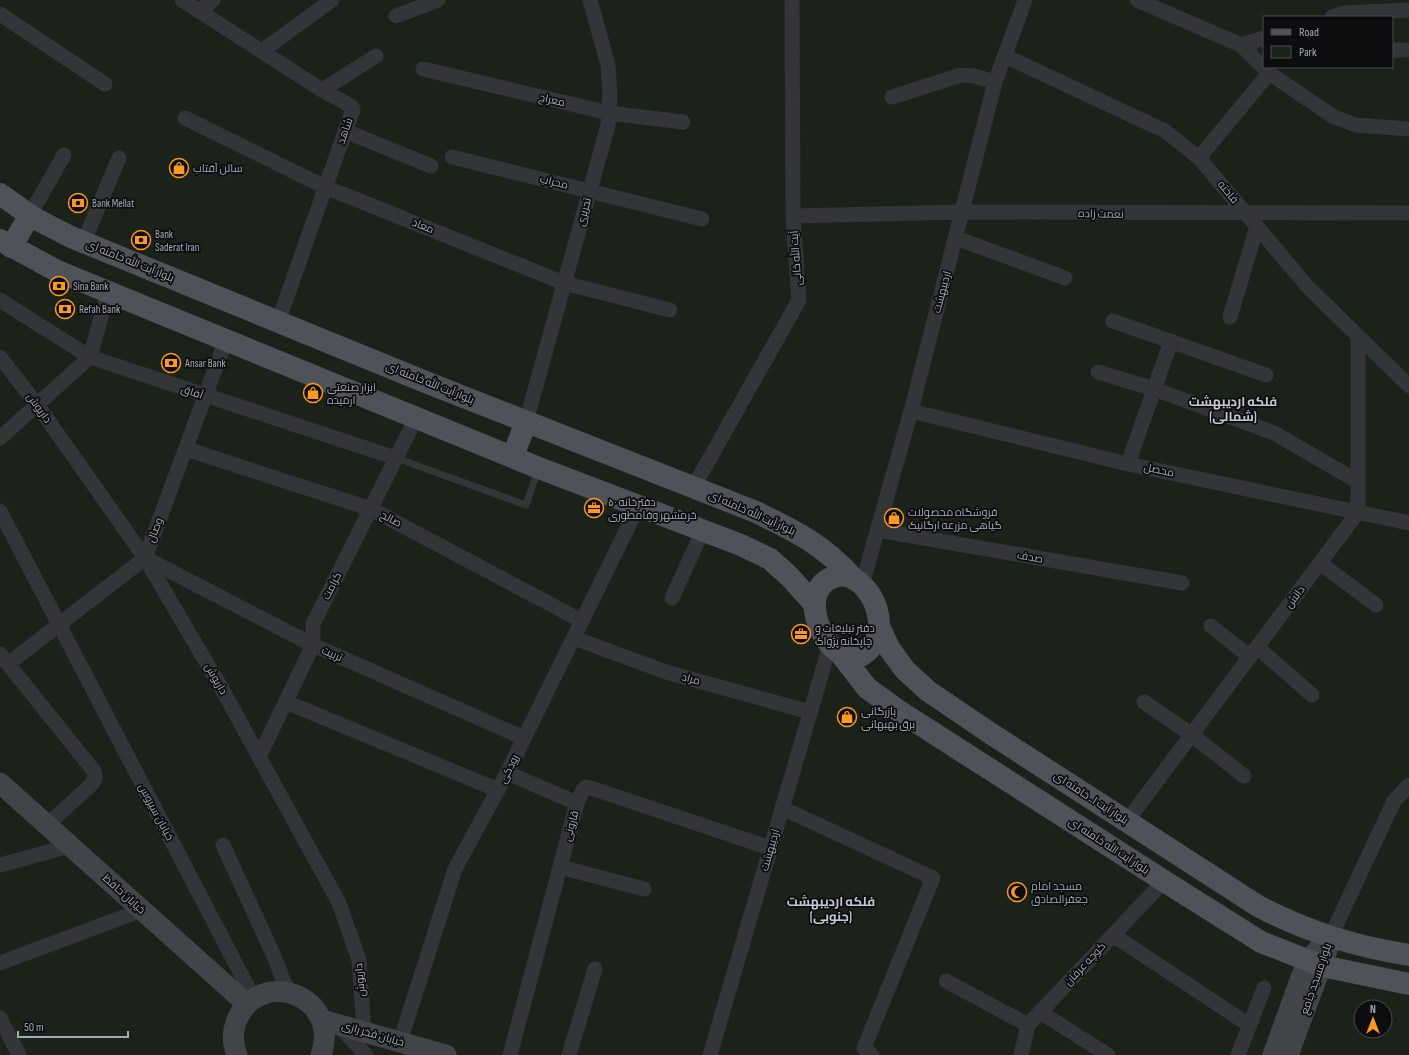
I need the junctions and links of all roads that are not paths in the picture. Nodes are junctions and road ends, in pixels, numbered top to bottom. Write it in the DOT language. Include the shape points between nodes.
graph roads {
  1 [pos="182,0"];
  2 [pos="213,0"];
  3 [pos="332,0"];
  4 [pos="590,0"];
  5 [pos="792,0"];
  6 [pos="1025,0"];
  7 [pos="1137,0"];
  8 [pos="434,1"];
  9 [pos="1409,10"];
  10 [pos="199,11"];
  11 [pos="0,14"];
  12 [pos="396,16"];
  13 [pos="1335,16"];
  14 [pos="1263,38"];
  15 [pos="1241,45"];
  16 [pos="1263,46"];
  17 [pos="1393,50"];
  18 [pos="1409,50"];
  19 [pos="262,51"];
  20 [pos="376,56"];
  21 [pos="1005,56"];
  22 [pos="1263,67"];
  23 [pos="1264,68"];
  24 [pos="423,69"];
  25 [pos="1269,73"];
  26 [pos="996,82"];
  27 [pos="105,84"];
  28 [pos="322,90"];
  29 [pos="892,97"];
  30 [pos="609,114"];
  31 [pos="185,118"];
  32 [pos="683,122"];
  33 [pos="1409,129"];
  34 [pos="345,131"];
  35 [pos="64,155"];
  36 [pos="452,157"];
  37 [pos="119,158"];
  38 [pos="1199,158"];
  39 [pos="431,166"];
  40 [pos="325,187"];
  41 [pos="590,191"];
  42 [pos="0,194"];
  43 [pos="962,212"];
  44 [pos="1409,213"];
  45 [pos="30,214"];
  46 [pos="1245,214"];
  47 [pos="793,216"];
  48 [pos="702,219"];
  49 [pos="1257,227"];
  50 [pos="956,238"];
  51 [pos="84,241"];
  52 [pos="4,247"];
  53 [pos="1065,278"];
  54 [pos="564,284"];
  55 [pos="108,292"];
  56 [pos="0,300"];
  57 [pos="670,310"];
  58 [pos="1230,317"];
  59 [pos="1113,321"];
  60 [pos="278,322"];
  61 [pos="1358,337"];
  62 [pos="226,340"];
  63 [pos="1171,342"];
  64 [pos="0,357"];
  65 [pos="90,357"];
  66 [pos="1098,372"];
  67 [pos="1266,375"];
  68 [pos="1409,386"];
  69 [pos="1154,389"];
  70 [pos="204,396"];
  71 [pos="38,406"];
  72 [pos="911,411"];
  73 [pos="416,418"];
  74 [pos="526,422"];
  75 [pos="0,438"];
  76 [pos="186,449"];
  77 [pos="513,456"];
  78 [pos="396,458"];
  79 [pos="1128,464"];
  80 [pos="539,468"];
  81 [pos="1357,481"];
  82 [pos="693,488"];
  83 [pos="639,505"];
  84 [pos="371,509"];
  85 [pos="0,511"];
  86 [pos="1358,512"];
  87 [pos="1409,523"];
  88 [pos="702,530"];
  89 [pos="877,530"];
  90 [pos="145,558"];
  91 [pos="1320,563"];
  92 [pos="858,582"];
  93 [pos="1182,583"];
  94 [pos="672,598"];
  95 [pos="815,605"];
  96 [pos="1376,605"];
  97 [pos="582,621"];
  98 [pos="58,625"];
  99 [pos="879,626"];
  100 [pos="1211,626"];
  101 [pos="574,638"];
  102 [pos="313,645"];
  103 [pos="835,649"];
  104 [pos="1253,652"];
  105 [pos="4,659"];
  106 [pos="1312,695"];
  107 [pos="286,702"];
  108 [pos="1144,702"];
  109 [pos="810,712"];
  110 [pos="1192,735"];
  111 [pos="524,738"];
  112 [pos="259,757"];
  113 [pos="507,773"];
  114 [pos="1244,776"];
  115 [pos="0,783"];
  116 [pos="1409,785"];
  117 [pos="498,790"];
  118 [pos="578,803"];
  119 [pos="782,808"];
  120 [pos="1127,821"];
  121 [pos="47,825"];
  122 [pos="223,845"];
  123 [pos="70,846"];
  124 [pos="770,848"];
  125 [pos="0,865"];
  126 [pos="560,867"];
  127 [pos="1164,881"];
  128 [pos="644,889"];
  129 [pos="142,910"];
  130 [pos="1113,935"];
  131 [pos="1330,938"];
  132 [pos="1409,955"];
  133 [pos="0,963"];
  134 [pos="1314,963"];
  135 [pos="595,969"];
  136 [pos="946,981"];
  137 [pos="1409,984"];
  138 [pos="1264,988"];
  139 [pos="288,992"];
  140 [pos="251,1001"];
  141 [pos="1040,1012"];
  142 [pos="0,1018"];
  143 [pos="330,1022"];
  144 [pos="1028,1025"];
  145 [pos="1248,1025"];
  146 [pos="364,1032"];
  147 [pos="400,1042"];
  148 [pos="235,1054"];
  149 [pos="19,1055"];
  150 [pos="321,1055"];
  151 [pos="366,1055"];
  152 [pos="446,1055"];
  153 [pos="510,1055"];
  154 [pos="570,1055"];
  155 [pos="710,1055"];
  156 [pos="872,1055"];
  157 [pos="1021,1055"];
  158 [pos="1108,1055"];
  159 [pos="1238,1055"];
  160 [pos="1273,1055"];
  161 [pos="1288,1055"];
  1 -- 10 [label="street, شاهد"];
  2 -- 10 [label="street"];
  3 -- 19 [label="street"];
  4 -- 30 [label="street, تحریری" via="608,65"];
  5 -- 47 [label="street, آیت الله خانی"];
  6 -- 21 [label="street, اردیبهشت"];
  7 -- 15 [label="street"];
  8 -- 12 [label="street"];
  9 -- 13 [label="street" via="1344,13"];
  10 -- 19 [label="street, شاهد"];
  11 -- 27 [label="street"];
  14 -- 15 [label="street"];
  15 -- 16 [label="street"];
  15 -- 22 [label="street"];
  17 -- 18 [label="street"];
  19 -- 28 [label="street, شاهد"];
  20 -- 28 [label="street"];
  21 -- 26 [label="street, اردیبهشت"];
  21 -- 38 [label="street, فاخته" via="1166,131"];
  23 -- 25 [label="street"];
  24 -- 30 [label="street, معراج"];
  25 -- 33 [label="street" via="1334,117 1356,126"];
  25 -- 38 [label="street"];
  26 -- 29 [label="street" via="961,75"];
  26 -- 43 [label="street, اردیبهشت"];
  28 -- 34 [label="street, شاهد" via="353,109"];
  30 -- 32 [label="street, معراج"];
  30 -- 41 [label="street, تحریری"];
  31 -- 40 [label="street, معاد"];
  34 -- 39 [label="street"];
  34 -- 40 [label="street, شاهد"];
  35 -- 45 [label="street"];
  36 -- 41 [label="street, محراب"];
  37 -- 51 [label="street"];
  38 -- 46 [label="street, فاخته"];
  40 -- 54 [label="street, معاد"];
  40 -- 60 [label="street, شاهد"];
  41 -- 48 [label="street, محراب"];
  41 -- 54 [label="street, تحریری"];
  42 -- 45 [label="main road, بلوار آیت الله خامنه ای"];
  43 -- 46 [label="street, نعمت زاده"];
  43 -- 47 [label="street, نعمت زاده"];
  43 -- 50 [label="street, اردیبهشت"];
  44 -- 46 [label="street, نعمت زاده"];
  45 -- 51 [label="main road, بلوار آیت الله خامنه ای" via="71,237"];
  45 -- 52 [label="main road"];
  46 -- 49 [label="street, فاخته"];
  47 -- 82 [label="street, آیت الله خانی" via="799,300"];
  49 -- 58 [label="street"];
  49 -- 61 [label="street, فاخته" via="1307,286"];
  50 -- 53 [label="street"];
  50 -- 72 [label="street, اردیبهشت"];
  51 -- 60 [label="main road, بلوار آیت الله خامنه ای"];
  52 -- 55 [label="main road"];
  54 -- 57 [label="street, معاد"];
  54 -- 74 [label="street, تحریری"];
  55 -- 62 [label="main road"];
  55 -- 65 [label="street"];
  56 -- 65 [label="street, آفاق"];
  59 -- 63 [label="street"];
  60 -- 74 [label="main road, بلوار آیت الله خامنه ای"];
  61 -- 68 [label="street, فاخته"];
  61 -- 81 [label="street"];
  62 -- 70 [label="street, وصال"];
  62 -- 73 [label="main road"];
  63 -- 67 [label="street"];
  63 -- 69 [label="street"];
  64 -- 71 [label="street, داریوش"];
  65 -- 70 [label="street, آفاق"];
  65 -- 71 [label="street"];
  66 -- 69 [label="street"];
  69 -- 79 [label="street"];
  69 -- 81 [label="street" via="1274,433"];
  70 -- 76 [label="street, وصال"];
  70 -- 78 [label="street, آفاق"];
  71 -- 75 [label="street"];
  71 -- 90 [label="street, داریوش"];
  72 -- 79 [label="street, محصل"];
  72 -- 89 [label="street, اردیبهشت"];
  73 -- 77 [label="main road"];
  73 -- 78 [label="street, کرامت"];
  74 -- 77 [label="main road"];
  74 -- 82 [label="main road, بلوار آیت الله خامنه ای"];
  76 -- 84 [label="street, صالح"];
  76 -- 90 [label="street, وصال"];
  77 -- 80 [label="main road"];
  78 -- 80 [label="lane" via="526,505"];
  78 -- 84 [label="street, کرامت"];
  79 -- 86 [label="street, محصل"];
  80 -- 83 [label="main road"];
  81 -- 86 [label="street"];
  82 -- 92 [label="main road, بلوار آیت الله خامنه ای" via="756,512 796,532 824,549"];
  83 -- 88 [label="main road"];
  83 -- 97 [label="street, رودکی"];
  84 -- 97 [label="street, صالح"];
  84 -- 102 [label="street, کرامت" via="313,624"];
  85 -- 98 [label="street, خیابان سیروس"];
  86 -- 87 [label="street, محصل"];
  86 -- 91 [label="street, دانش"];
  88 -- 94 [label="street"];
  88 -- 95 [label="main road" via="770,559"];
  89 -- 92 [label="street, اردیبهشت"];
  89 -- 93 [label="street, صدف"];
  90 -- 98 [label="street"];
  90 -- 102 [label="street, تربیت"];
  90 -- 112 [label="street, داریوش"];
  91 -- 96 [label="street"];
  91 -- 104 [label="street, دانش"];
  92 -- 95 [label="main road" via="843,575 833,576 824,582 817,592"];
  92 -- 99 [label="main road" via="872,598 878,612"];
  95 -- 103 [label="main road" via="816,619 822,633"];
  97 -- 101 [label="street, رودکی"];
  98 -- 105 [label="street"];
  98 -- 140 [label="street, خیابان سیروس"];
  99 -- 103 [label="main road" via="877,639 871,650 862,656 852,657"];
  99 -- 120 [label="main road, بلوار آیت ا.. خامنه ای" via="889,648 901,665 928,691"];
  100 -- 104 [label="street"];
  101 -- 109 [label="street, مراد" via="666,672"];
  101 -- 111 [label="street, رودکی"];
  102 -- 107 [label="street, کرامت"];
  102 -- 111 [label="street, تربیت"];
  103 -- 109 [label="street, اردیبهشت"];
  103 -- 127 [label="main road, بلوار آیت الله خامنه ای" via="867,688 896,709"];
  104 -- 106 [label="street"];
  104 -- 110 [label="street, دانش"];
  105 -- 121 [label="street" via="94,771 95,778 92,784"];
  107 -- 112 [label="street, کرامت"];
  107 -- 117 [label="street"];
  108 -- 110 [label="street"];
  109 -- 119 [label="street, اردیبهشت"];
  110 -- 114 [label="street"];
  110 -- 120 [label="street, دانش"];
  111 -- 113 [label="street, رودکی"];
  112 -- 146 [label="street, داریوش" via="339,903 359,960"];
  113 -- 117 [label="street, رودکی"];
  113 -- 118 [label="street"];
  115 -- 121 [label="main road, خیابان حافظ"];
  116 -- 131 [label="street" via="1394,801"];
  117 -- 147 [label="street, رودکی" via="455,869"];
  118 -- 124 [label="street, قارونی" via="583,790 586,787 591,788"];
  118 -- 126 [label="street, قارونی"];
  119 -- 124 [label="street, اردیبهشت"];
  119 -- 156 [label="street" via="933,878 864,1048"];
  120 -- 131 [label="main road, بلوار آیت ا.. خامنه ای" via="1258,906 1287,922"];
  121 -- 123 [label="main road, خیابان حافظ"];
  122 -- 139 [label="street"];
  123 -- 125 [label="street"];
  123 -- 129 [label="main road, خیابان حافظ"];
  124 -- 155 [label="street, اردیبهشت"];
  126 -- 128 [label="street"];
  126 -- 153 [label="street, قارونی"];
  127 -- 130 [label="street, کوچه عرفان"];
  127 -- 134 [label="main road, بلوار آیت الله خامنه ای" via="1262,942"];
  129 -- 133 [label="street"];
  129 -- 140 [label="main road, خیابان حافظ"];
  130 -- 141 [label="street, کوچه عرفان"];
  130 -- 145 [label="street"];
  131 -- 132 [label="main road" via="1364,948"];
  131 -- 134 [label="main road, بلوار مسجد جامع"];
  134 -- 137 [label="main road, بلوار آیت الله خامنه ای"];
  134 -- 160 [label="main road, بلوار مسجد جامع"];
  134 -- 161 [label="main road, بلوار مسجد جامع"];
  135 -- 154 [label="street"];
  136 -- 144 [label="street"];
  138 -- 145 [label="street"];
  139 -- 140 [label="main road" via="267,993"];
  139 -- 143 [label="main road" via="306,1000"];
  140 -- 148 [label="main road" via="239,1015 234,1027"];
  141 -- 144 [label="street, کوچه عرفان"];
  141 -- 158 [label="street"];
  142 -- 149 [label="street"];
  143 -- 146 [label="main road, خیابان فخر رازی"];
  143 -- 150 [label="main road"];
  143 -- 151 [label="street"];
  144 -- 157 [label="street, کوچه عرفان"];
  145 -- 159 [label="street"];
  146 -- 147 [label="main road, خیابان فخر رازی"];
  147 -- 152 [label="main road, خیابان فخر رازی"];
}
